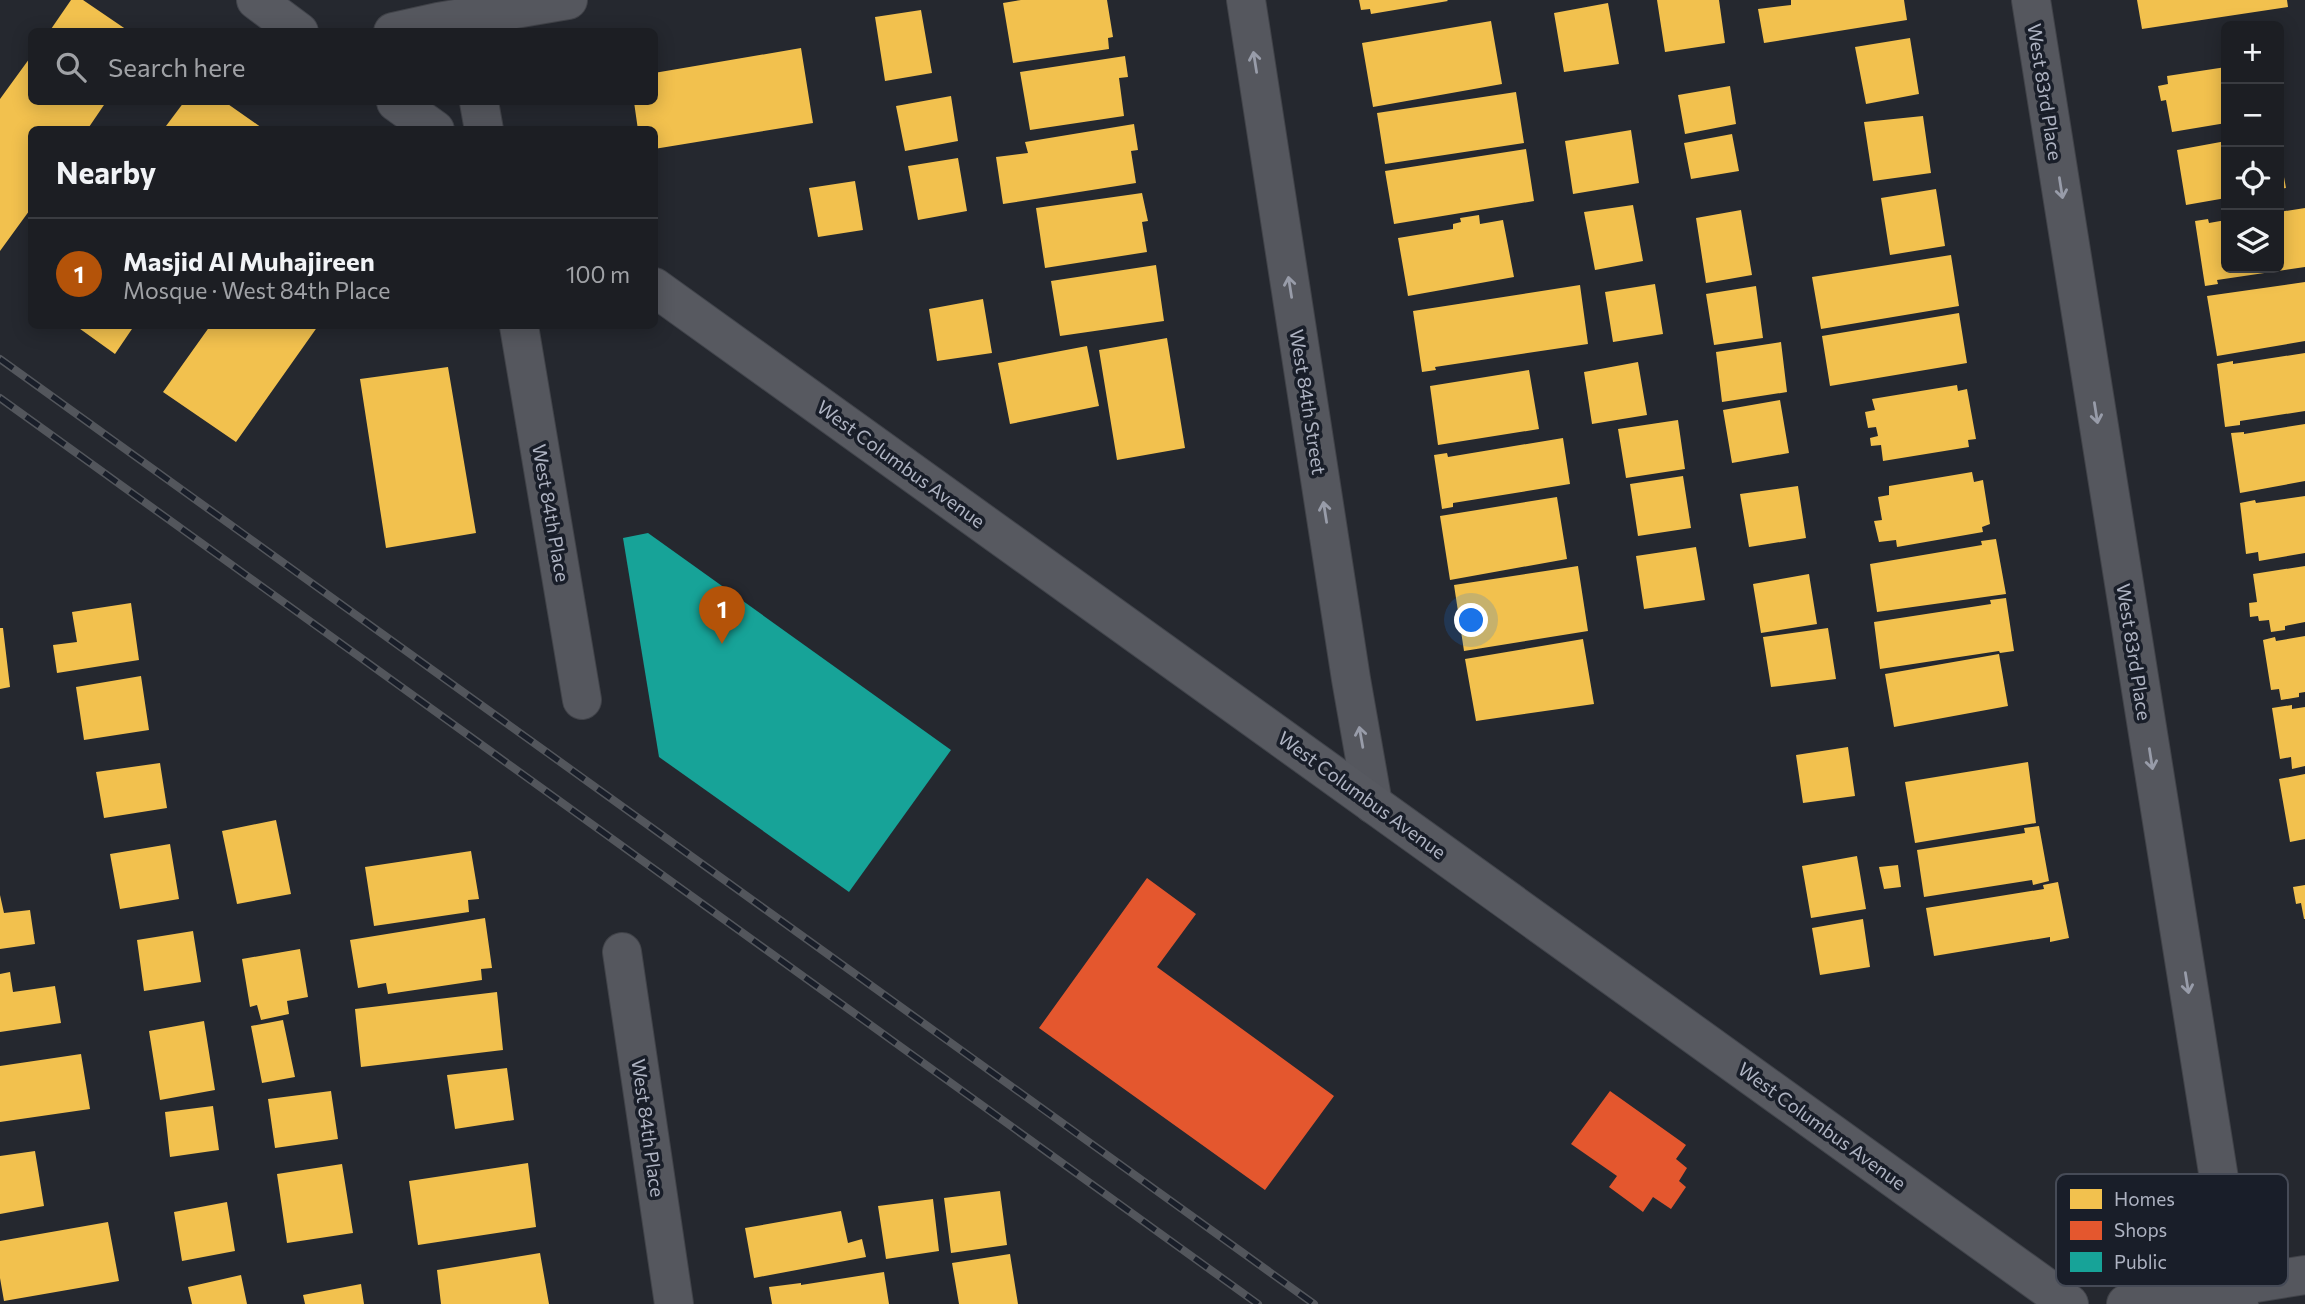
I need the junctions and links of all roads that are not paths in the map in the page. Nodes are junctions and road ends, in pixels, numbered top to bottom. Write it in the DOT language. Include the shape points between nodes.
graph roads {
  1 [pos="256,0"];
  2 [pos="568,0"];
  3 [pos="1246,0"];
  4 [pos="2031,0"];
  5 [pos="466,16"];
  6 [pos="294,28"];
  7 [pos="411,28"];
  8 [pos="400,105"];
  9 [pos="480,105"];
  10 [pos="429,126"];
  11 [pos="483,126"];
  12 [pos="658,290"];
  13 [pos="520,329"];
  14 [pos="582,700"];
  15 [pos="1373,804"];
  16 [pos="622,952"];
  17 [pos="2218,1174"];
  18 [pos="2305,1275"];
  19 [pos="2288,1280"];
  20 [pos="2268,1286"];
  21 [pos="2237,1295"];
  22 [pos="674,1304"];
  23 [pos="2069,1304"];
  24 [pos="2126,1304"];
  1 -- 6 [label="main road"];
  2 -- 5 [label="street"];
  15 -- 3 [label="street, West 84th Street, one-way"];
  4 -- 17 [label="street, West 83rd Place, one-way"];
  5 -- 7 [label="street"];
  8 -- 10 [label="main road"];
  9 -- 11 [label="street"];
  12 -- 15 [label="main road, West Columbus Avenue"];
  13 -- 14 [label="street, West 84th Place"];
  15 -- 23 [label="main road, West Columbus Avenue"];
  16 -- 22 [label="street, West 84th Place"];
  18 -- 19 [label="street"];
  20 -- 21 [label="street"];
  21 -- 24 [label="street"];
}
